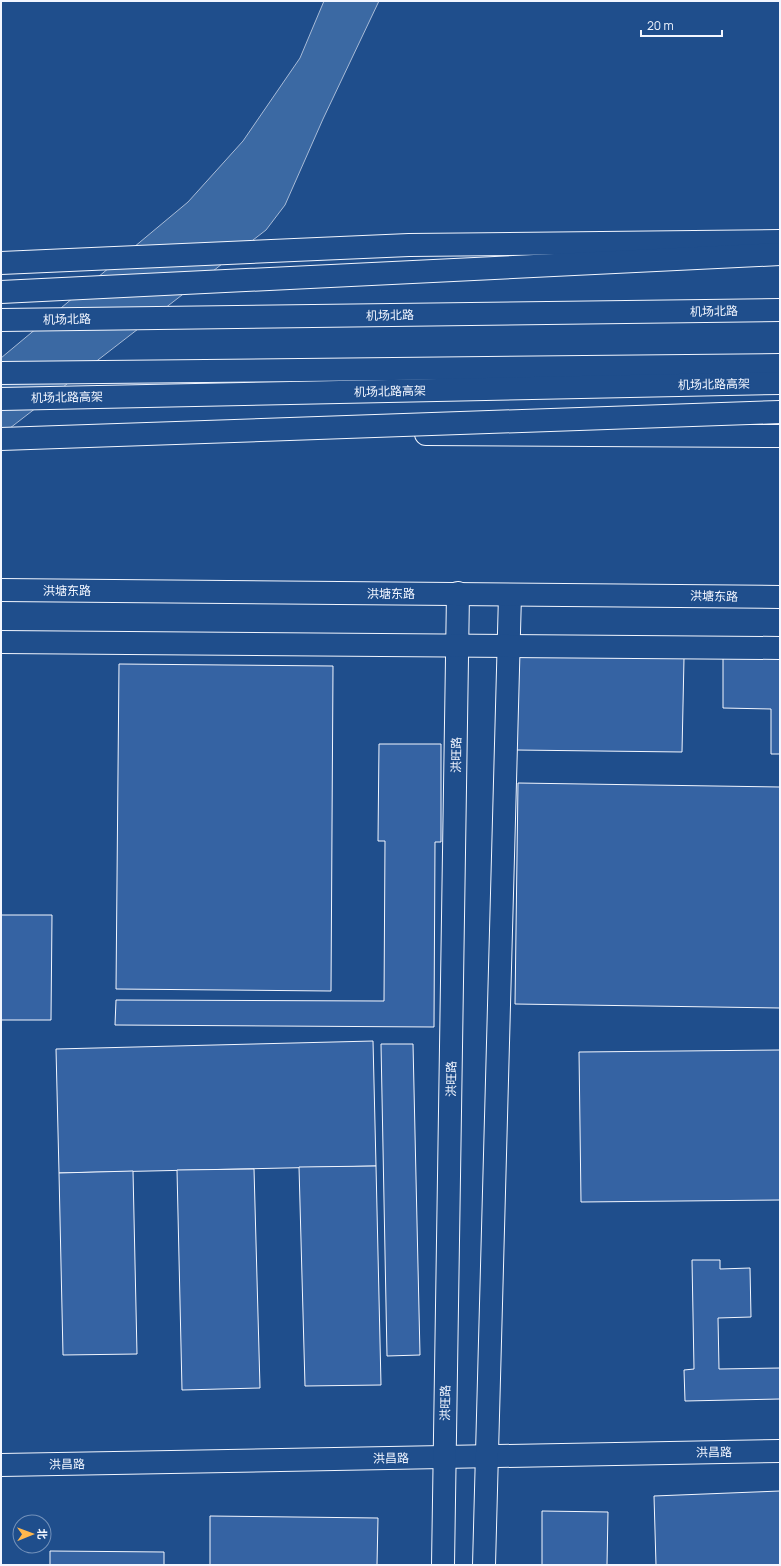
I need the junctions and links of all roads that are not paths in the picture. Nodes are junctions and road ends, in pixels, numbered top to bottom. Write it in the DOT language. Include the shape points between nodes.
graph roads {
  1 [pos="780,241"];
  2 [pos="780,254"];
  3 [pos="1,263"];
  4 [pos="1,292"];
  5 [pos="780,310"];
  6 [pos="1,320"];
  7 [pos="780,365"];
  8 [pos="1,373"];
  9 [pos="780,383"];
  10 [pos="1,399"];
  11 [pos="780,412"];
  12 [pos="1,431"];
  13 [pos="780,436"];
  14 [pos="1,439"];
  15 [pos="1,590"];
  16 [pos="458,594"];
  17 [pos="510,594"];
  18 [pos="780,597"];
  19 [pos="1,642"];
  20 [pos="458,646"];
  21 [pos="509,646"];
  22 [pos="780,648"];
  23 [pos="780,1451"];
  24 [pos="486,1456"];
  25 [pos="444,1457"];
  26 [pos="1,1465"];
  27 [pos="443,1565"];
  28 [pos="484,1565"];
  1 -- 3 [label="main road" via="409,245"];
  2 -- 4 [label="main road"];
  5 -- 6 [label="main road, 机场北路"];
  7 -- 8 [label="main road, 机场北路高架"];
  9 -- 10 [label="main road, 机场北路高架"];
  11 -- 14 [label="main road, bridge"];
  12 -- 13 [label="main road"];
  15 -- 16 [label="main road, 洪塘东路"];
  16 -- 17 [label="main road, 洪塘东路"];
  16 -- 20 [label="main road, 洪旺路"];
  17 -- 18 [label="main road, 洪塘东路"];
  17 -- 21 [label="main road"];
  19 -- 20 [label="main road"];
  20 -- 21 [label="main road"];
  20 -- 25 [label="main road, 洪旺路"];
  21 -- 22 [label="main road"];
  21 -- 24 [label="main road"];
  23 -- 24 [label="main road, 洪昌路"];
  24 -- 25 [label="main road, 洪昌路"];
  24 -- 28 [label="main road"];
  25 -- 26 [label="main road, 洪昌路"];
  25 -- 27 [label="main road, 洪旺路"];
}
